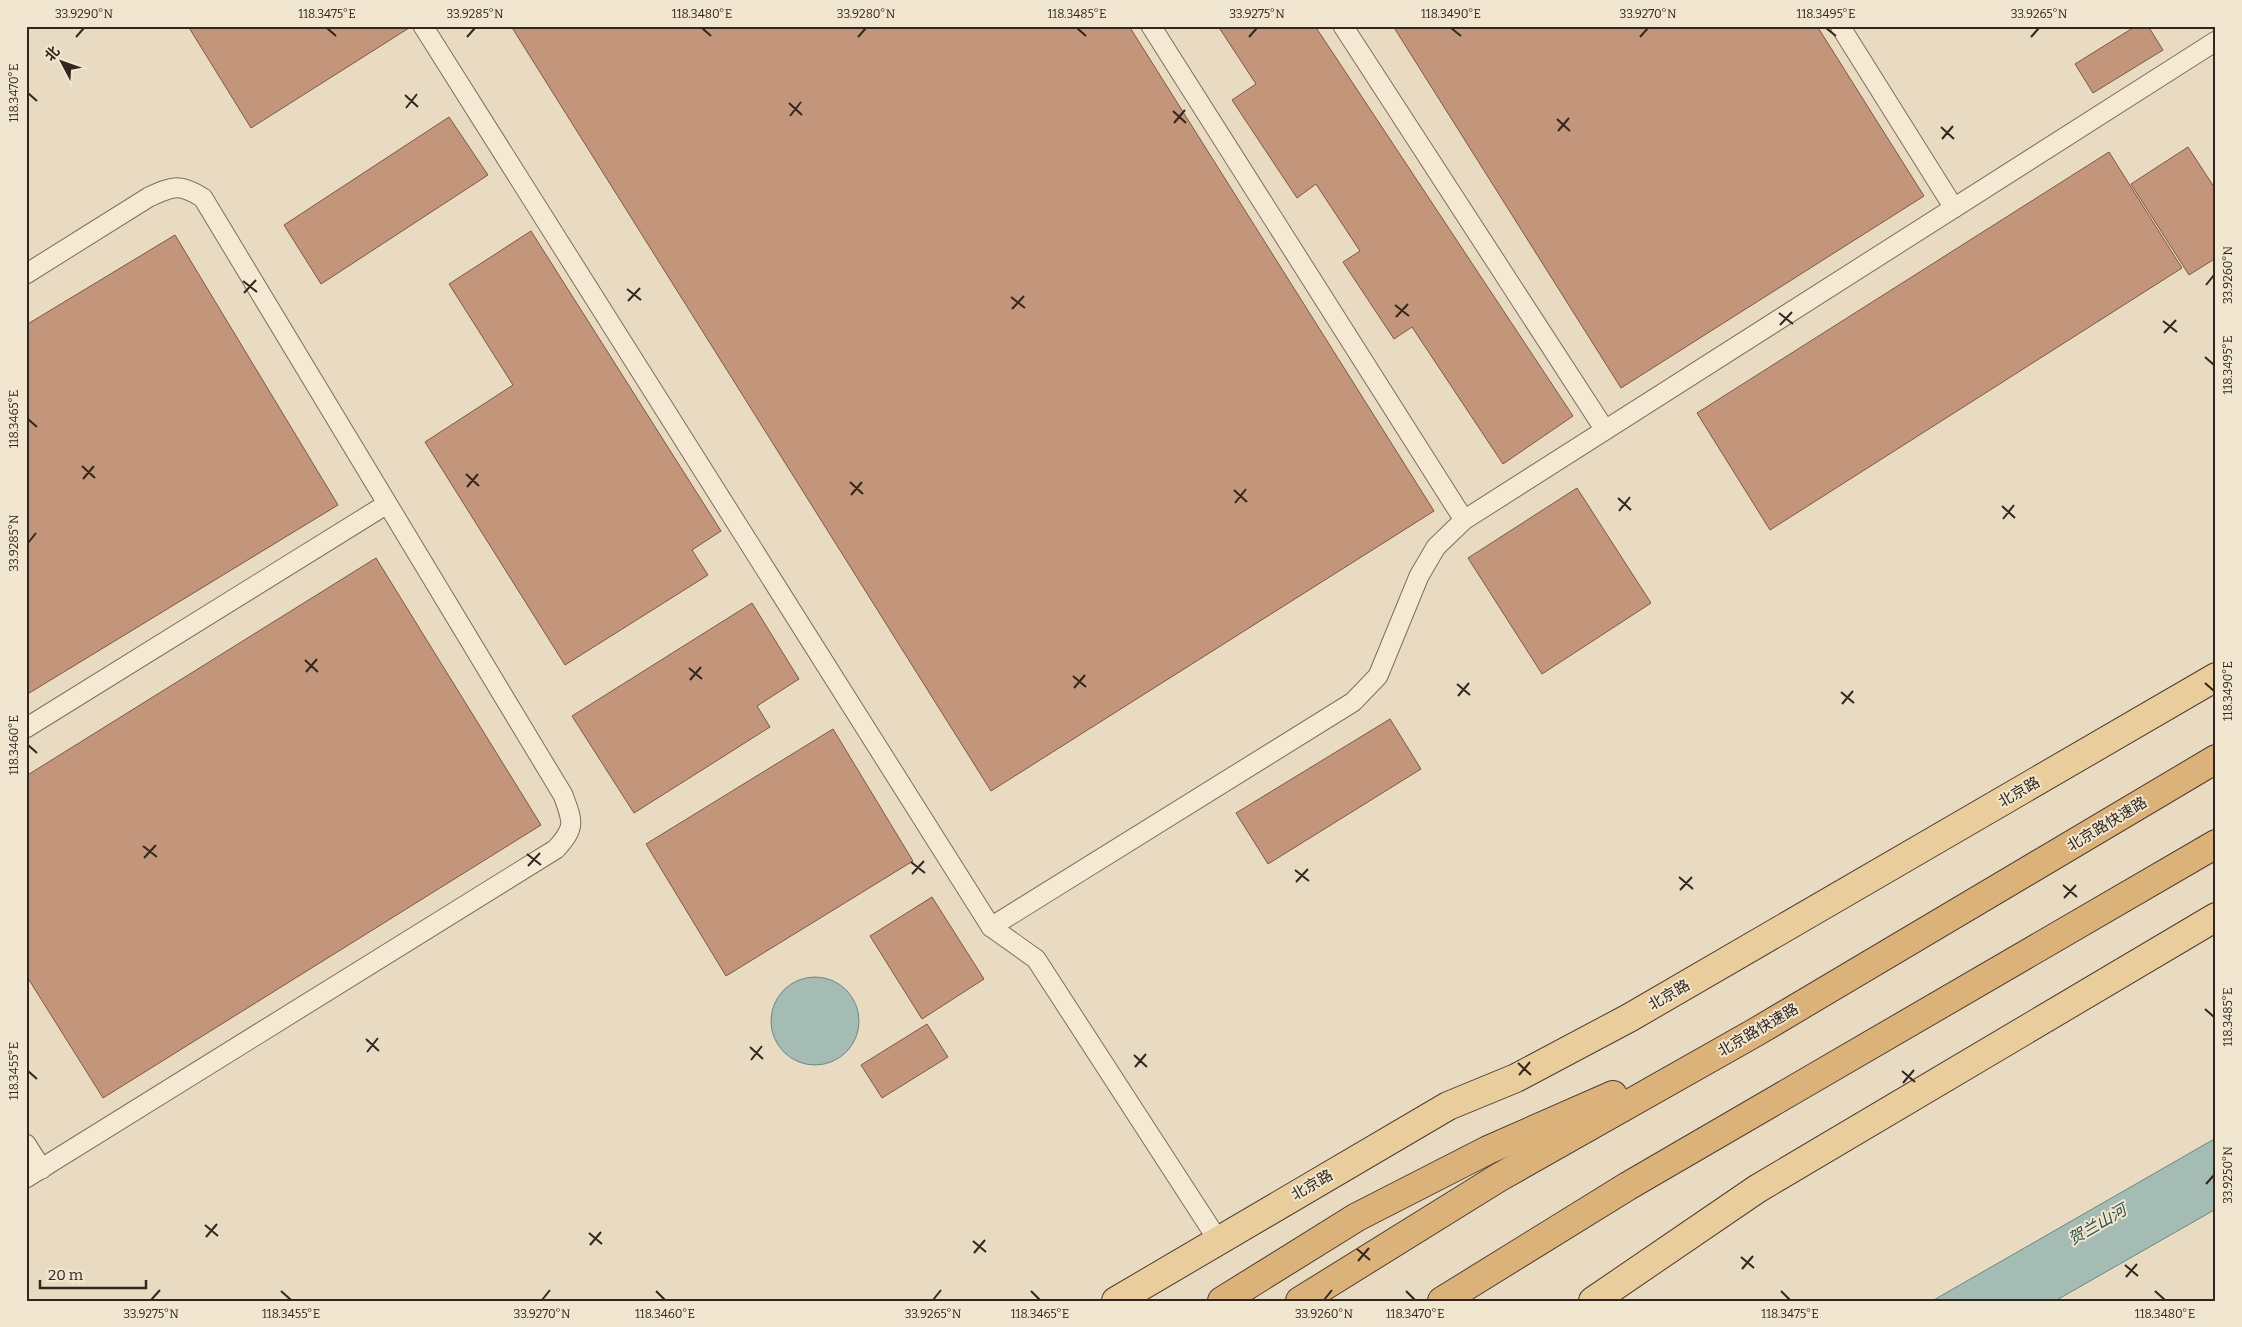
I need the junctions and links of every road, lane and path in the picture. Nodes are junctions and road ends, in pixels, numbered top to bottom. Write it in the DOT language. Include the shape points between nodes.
graph roads {
  1 [pos="423,26"];
  2 [pos="1151,26"];
  3 [pos="1343,26"];
  4 [pos="1840,26"];
  5 [pos="2216,41"];
  6 [pos="1954,208"];
  7 [pos="26,274"];
  8 [pos="1605,430"];
  9 [pos="387,504"];
  10 [pos="1464,520"];
  11 [pos="2216,677"];
  12 [pos="26,728"];
  13 [pos="2216,759"];
  14 [pos="2216,844"];
  15 [pos="2216,917"];
  16 [pos="992,927"];
  17 [pos="1756,1032"];
  18 [pos="26,1144"];
  19 [pos="34,1173"];
  20 [pos="1628,1186"];
  21 [pos="1218,1240"];
  22 [pos="1116,1301"];
  23 [pos="1222,1301"];
  24 [pos="1300,1301"];
  25 [pos="1442,1301"];
  26 [pos="1479,1301"];
  27 [pos="1593,1301"];
  1 -- 16 [label="lane"];
  2 -- 10 [label="lane"];
  3 -- 8 [label="lane"];
  4 -- 6 [label="lane"];
  5 -- 6 [label="lane"];
  6 -- 8 [label="lane"];
  7 -- 9 [label="lane" via="149,197 169,188 188,188 203,198"];
  8 -- 10 [label="lane"];
  9 -- 12 [label="lane"];
  9 -- 19 [label="lane" via="563,795 571,816 569,835 556,849"];
  10 -- 16 [label="lane" via="1436,547 1419,576 1378,676 1353,702"];
  11 -- 21 [label="main road, 北京路" via="1629,1018 1516,1078 1448,1106"];
  13 -- 17 [label="highway, 北京路快速路"];
  14 -- 20 [label="highway"];
  15 -- 27 [label="main road" via="1757,1188"];
  16 -- 21 [label="lane" via="1036,959"];
  17 -- 23 [label="highway" via="1480,1154 1357,1217"];
  17 -- 24 [label="highway, 北京路快速路" via="1498,1178"];
  18 -- 19 [label="lane"];
  20 -- 25 [label="highway"];
  20 -- 26 [label="highway"];
  21 -- 22 [label="main road, 北京路"];
}
